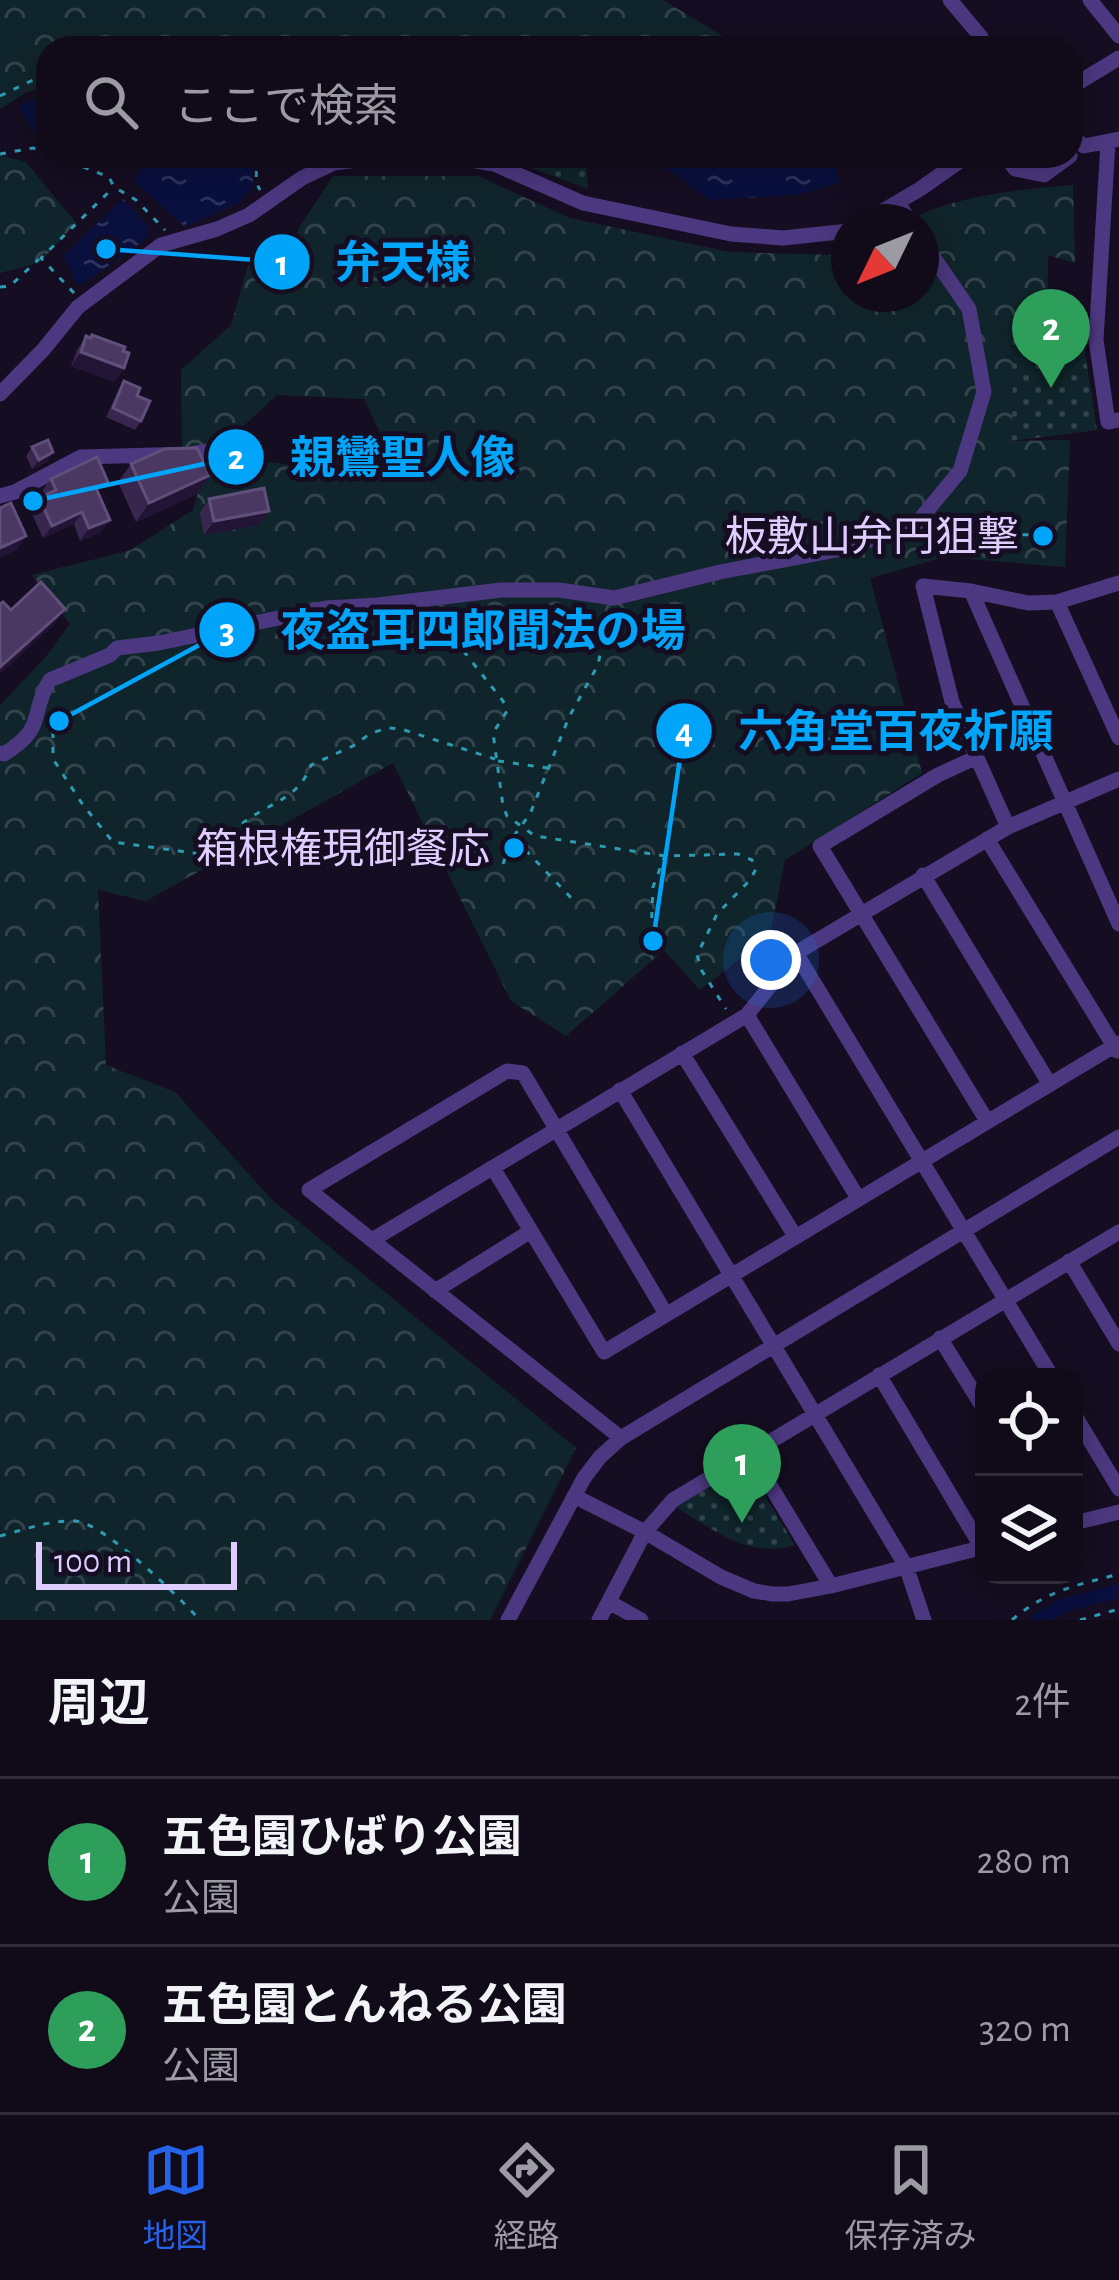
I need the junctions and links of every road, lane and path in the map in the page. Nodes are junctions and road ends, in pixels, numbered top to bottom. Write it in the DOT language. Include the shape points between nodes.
graph roads {
  1 [pos="950,0"];
  2 [pos="1090,0"];
  3 [pos="979,36"];
  4 [pos="1119,36"];
  5 [pos="1119,58"];
  6 [pos="36,79"];
  7 [pos="1083,80"];
  8 [pos="0,96"];
  9 [pos="1114,141"];
  10 [pos="1083,146"];
  11 [pos="36,149"];
  12 [pos="0,154"];
  13 [pos="86,168"];
  14 [pos="257,168"];
  15 [pos="323,168"];
  16 [pos="503,168"];
  17 [pos="950,168"];
  18 [pos="1014,168"];
  19 [pos="1052,168"];
  20 [pos="114,187"];
  21 [pos="267,202"];
  22 [pos="898,202"];
  23 [pos="895,204"];
  24 [pos="831,233"];
  25 [pos="175,241"];
  26 [pos="41,258"];
  27 [pos="939,265"];
  28 [pos="0,287"];
  29 [pos="83,303"];
  30 [pos="0,394"];
  31 [pos="1119,420"];
  32 [pos="215,450"];
  33 [pos="0,496"];
  34 [pos="922,517"];
  35 [pos="1036,535"];
  36 [pos="1119,583"];
  37 [pos="971,591"];
  38 [pos="440,598"];
  39 [pos="614,598"];
  40 [pos="1057,602"];
  41 [pos="44,693"];
  42 [pos="1119,738"];
  43 [pos="0,753"];
  44 [pos="977,758"];
  45 [pos="495,760"];
  46 [pos="550,769"];
  47 [pos="1119,779"];
  48 [pos="1065,802"];
  49 [pos="520,826"];
  50 [pos="1009,827"];
  51 [pos="512,839"];
  52 [pos="987,839"];
  53 [pos="664,856"];
  54 [pos="502,864"];
  55 [pos="923,875"];
  56 [pos="576,903"];
  57 [pos="861,914"];
  58 [pos="1119,924"];
  59 [pos="651,933"];
  60 [pos="796,953"];
  61 [pos="741,1019"];
  62 [pos="1117,1047"];
  63 [pos="682,1053"];
  64 [pos="1049,1083"];
  65 [pos="620,1090"];
  66 [pos="987,1121"];
  67 [pos="554,1129"];
  68 [pos="1119,1137"];
  69 [pos="922,1159"];
  70 [pos="493,1168"];
  71 [pos="858,1198"];
  72 [pos="531,1231"];
  73 [pos="965,1231"];
  74 [pos="1119,1232"];
  75 [pos="795,1236"];
  76 [pos="372,1240"];
  77 [pos="1069,1261"];
  78 [pos="731,1275"];
  79 [pos="436,1292"];
  80 [pos="1006,1299"];
  81 [pos="666,1314"];
  82 [pos="940,1337"];
  83 [pos="1119,1344"];
  84 [pos="773,1345"];
  85 [pos="1047,1368"];
  86 [pos="879,1376"];
  87 [pos="975,1394"];
  88 [pos="814,1414"];
  89 [pos="1083,1429"];
  90 [pos="621,1438"];
  91 [pos="750,1452"];
  92 [pos="1119,1489"];
  93 [pos="574,1496"];
  94 [pos="1119,1513"];
  95 [pos="1083,1521"];
  96 [pos="645,1532"];
  97 [pos="975,1535"];
  98 [pos="0,1536"];
  99 [pos="975,1550"];
  100 [pos="906,1566"];
  101 [pos="1119,1574"];
  102 [pos="831,1586"];
  103 [pos="609,1602"];
  104 [pos="1119,1610"];
  105 [pos="200,1620"];
  106 [pos="508,1620"];
  107 [pos="599,1620"];
  108 [pos="641,1620"];
  109 [pos="924,1620"];
  110 [pos="1012,1620"];
  111 [pos="1080,1620"];
  1 -- 3 [label="street"];
  2 -- 4 [label="street"];
  5 -- 7 [label="street"];
  6 -- 8 [label="path"];
  9 -- 10 [label="street"];
  9 -- 31 [label="street" via="1096,340 1108,422"];
  11 -- 12 [label="path"];
  13 -- 20 [label="path"];
  14 -- 21 [label="path"];
  15 -- 21 [label="street"];
  16 -- 24 [label="street" via="583,203 731,234"];
  17 -- 22 [label="street"];
  18 -- 19 [label="street" via="1044,175"];
  20 -- 25 [label="path"];
  20 -- 26 [label="path"];
  21 -- 25 [label="street"];
  22 -- 23 [label="street"];
  25 -- 29 [label="street"];
  26 -- 28 [label="path"];
  26 -- 29 [label="path"];
  27 -- 34 [label="street" via="969,309 984,392 960,471"];
  29 -- 30 [label="street"];
  32 -- 33 [label="street" via="81,457"];
  34 -- 35 [label="path" via="948,529"];
  34 -- 39 [label="street" via="847,548"];
  36 -- 40 [label="street"];
  37 -- 40 [label="street"];
  37 -- 44 [label="street" via="923,586 952,702"];
  37 -- 48 [label="street"];
  38 -- 39 [label="street" via="540,589"];
  38 -- 41 [label="street" via="326,608 117,647 50,680"];
  38 -- 45 [label="path" via="454,639 507,710 493,733"];
  39 -- 46 [label="path" via="598,665"];
  40 -- 42 [label="street"];
  41 -- 43 [label="street" via="30,734"];
  41 -- 45 [label="path" via="53,758 113,842 212,851 244,821 278,805 311,765 382,729"];
  44 -- 50 [label="street"];
  44 -- 57 [label="street" via="820,846"];
  45 -- 46 [label="path"];
  45 -- 49 [label="path" via="502,806"];
  46 -- 49 [label="path"];
  47 -- 48 [label="street"];
  48 -- 50 [label="street"];
  48 -- 58 [label="street"];
  49 -- 51 [label="path"];
  49 -- 53 [label="path" via="535,836"];
  50 -- 52 [label="street"];
  51 -- 54 [label="path"];
  51 -- 56 [label="path"];
  52 -- 55 [label="street"];
  52 -- 62 [label="street"];
  53 -- 59 [label="path"];
  53 -- 61 [label="path" via="752,860 750,880 717,914 697,955"];
  55 -- 57 [label="street"];
  55 -- 64 [label="street"];
  57 -- 60 [label="street"];
  57 -- 66 [label="street"];
  60 -- 61 [label="street"];
  60 -- 69 [label="street"];
  61 -- 63 [label="street"];
  61 -- 71 [label="street"];
  62 -- 64 [label="street"];
  63 -- 65 [label="street"];
  63 -- 75 [label="street"];
  64 -- 66 [label="street"];
  65 -- 67 [label="street"];
  65 -- 78 [label="street"];
  66 -- 69 [label="street"];
  67 -- 70 [label="street"];
  67 -- 76 [label="street" via="523,1073 508,1071 309,1190"];
  67 -- 81 [label="street"];
  68 -- 73 [label="street"];
  69 -- 71 [label="street"];
  69 -- 73 [label="street"];
  70 -- 72 [label="street"];
  70 -- 76 [label="street"];
  71 -- 75 [label="street"];
  72 -- 79 [label="street"];
  72 -- 81 [label="street" via="604,1352"];
  73 -- 80 [label="street"];
  73 -- 84 [label="street"];
  74 -- 77 [label="street"];
  75 -- 78 [label="street"];
  76 -- 79 [label="street"];
  77 -- 80 [label="street"];
  77 -- 83 [label="street"];
  78 -- 81 [label="street"];
  78 -- 84 [label="street"];
  79 -- 90 [label="street"];
  80 -- 82 [label="street"];
  80 -- 85 [label="street"];
  82 -- 86 [label="street"];
  82 -- 87 [label="street"];
  84 -- 88 [label="street"];
  84 -- 90 [label="street"];
  86 -- 88 [label="street"];
  86 -- 97 [label="street"];
  88 -- 91 [label="street"];
  88 -- 100 [label="street"];
  89 -- 92 [label="street"];
  90 -- 93 [label="street"];
  91 -- 96 [label="street" via="673,1500"];
  91 -- 102 [label="street"];
  93 -- 96 [label="street"];
  93 -- 106 [label="street"];
  94 -- 95 [label="street"];
  96 -- 102 [label="street" via="754,1591"];
  96 -- 103 [label="street"];
  98 -- 105 [label="path" via="78,1520"];
  99 -- 100 [label="street"];
  100 -- 102 [label="street"];
  100 -- 109 [label="street"];
  101 -- 110 [label="path" via="1049,1594"];
  103 -- 107 [label="street"];
  103 -- 108 [label="street"];
  104 -- 111 [label="path"];
}
